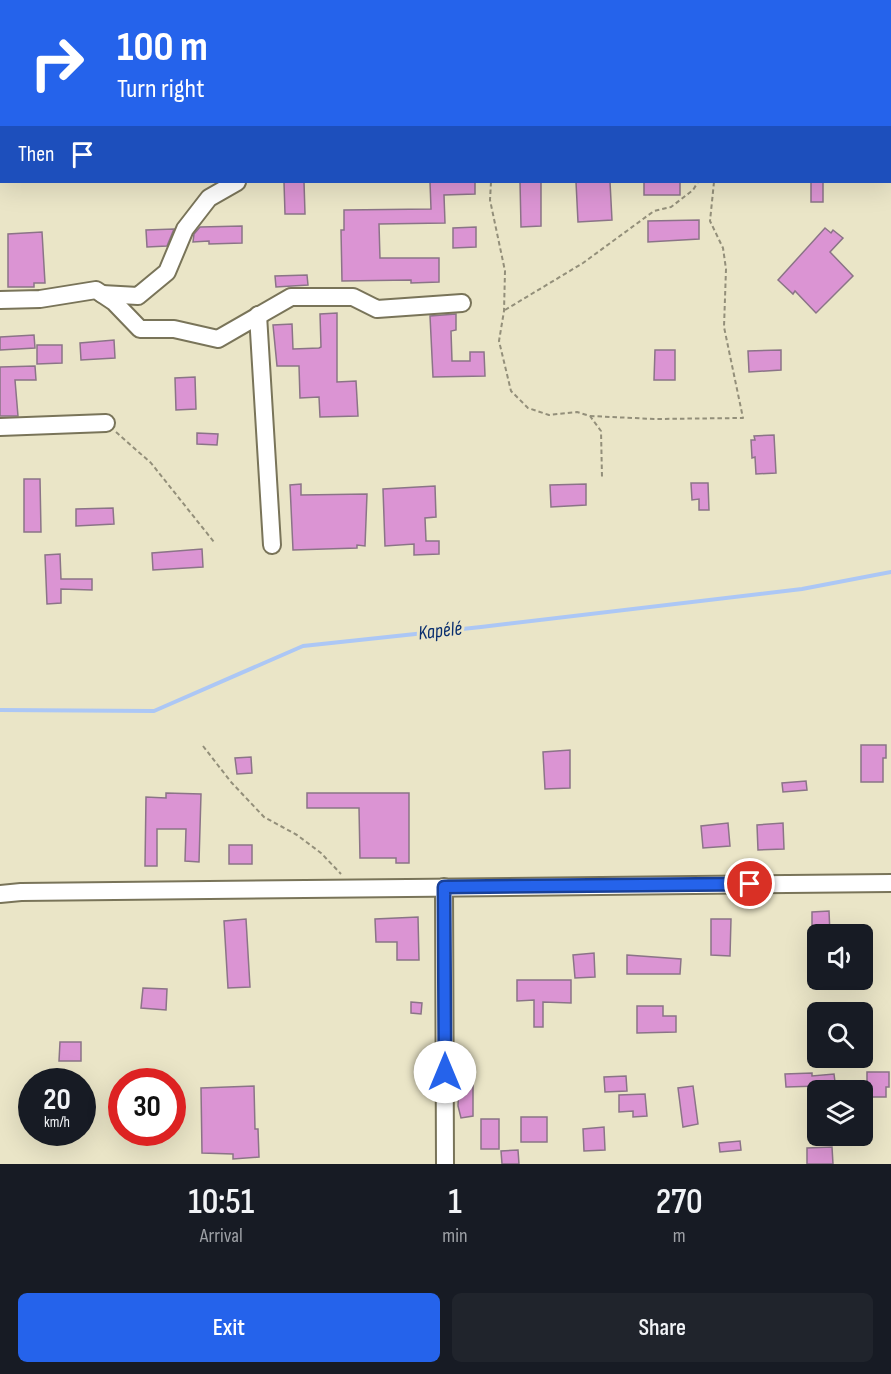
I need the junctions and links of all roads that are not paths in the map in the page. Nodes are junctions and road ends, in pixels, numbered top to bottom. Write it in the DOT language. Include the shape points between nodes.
graph roads {
  1 [pos="235,183"];
  2 [pos="101,294"];
  3 [pos="0,300"];
  4 [pos="462,303"];
  5 [pos="258,315"];
  6 [pos="106,423"];
  7 [pos="0,427"];
  8 [pos="272,545"];
  9 [pos="891,883"];
  10 [pos="444,887"];
  11 [pos="0,894"];
  12 [pos="445,1164"];
  1 -- 2 [label="street" via="209,198 185,230 167,272 138,296"];
  2 -- 3 [label="street" via="96,290 40,299"];
  2 -- 5 [label="street" via="140,329 174,329 218,339"];
  4 -- 5 [label="street" via="377,309 353,297 291,297"];
  5 -- 8 [label="street"];
  6 -- 7 [label="street"];
  9 -- 10 [label="street"];
  10 -- 11 [label="street"];
  10 -- 12 [label="street"];
}
